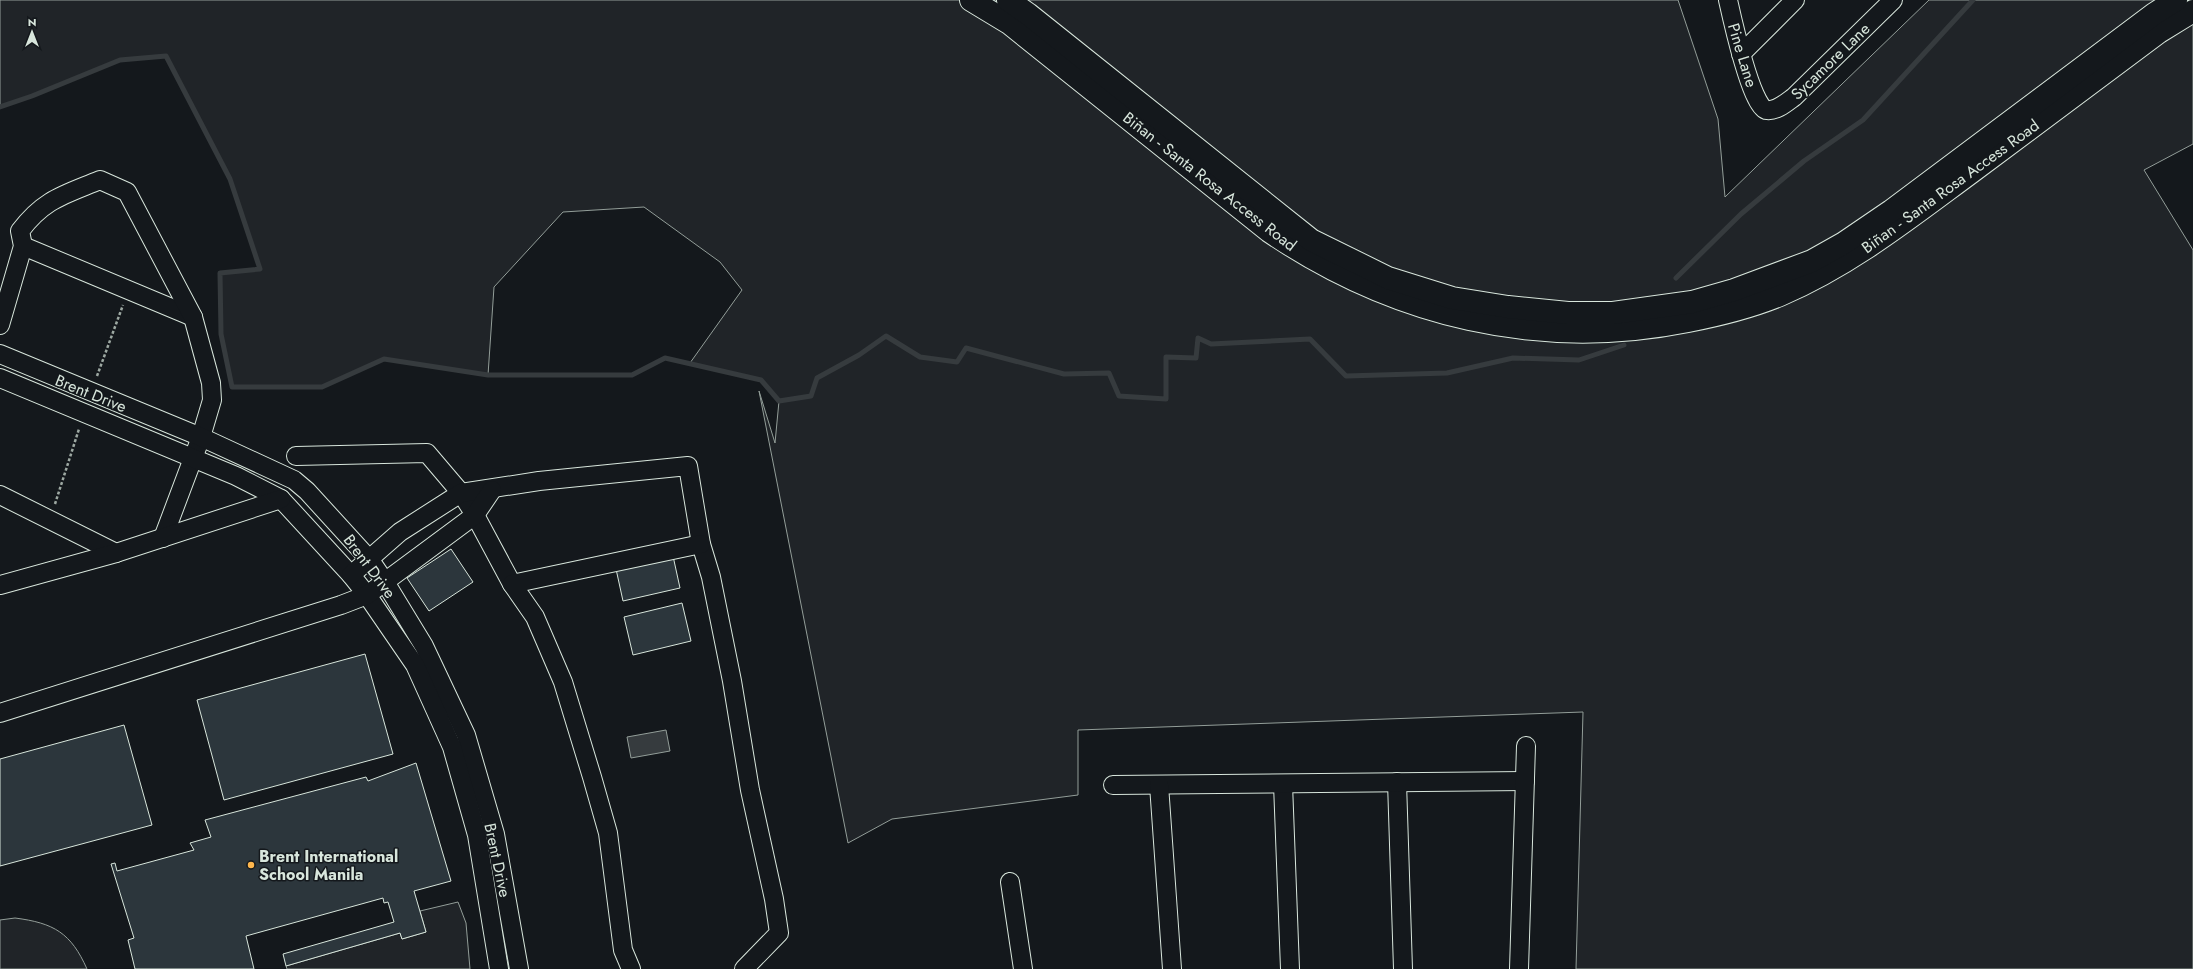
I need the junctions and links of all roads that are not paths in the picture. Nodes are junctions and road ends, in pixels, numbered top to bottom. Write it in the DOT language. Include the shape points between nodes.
graph roads {
  1 [pos="971,0"];
  2 [pos="1008,0"];
  3 [pos="1728,0"];
  4 [pos="1795,0"];
  5 [pos="1893,0"];
  6 [pos="2176,0"];
  7 [pos="2193,11"];
  8 [pos="1741,54"];
  9 [pos="2064,92"];
  10 [pos="1762,108"];
  11 [pos="1270,220"];
  12 [pos="23,246"];
  13 [pos="193,317"];
  14 [pos="0,325"];
  15 [pos="0,354"];
  16 [pos="0,378"];
  17 [pos="201,437"];
  18 [pos="296,456"];
  19 [pos="194,458"];
  20 [pos="492,490"];
  21 [pos="461,493"];
  22 [pos="0,495"];
  23 [pos="281,499"];
  24 [pos="476,516"];
  25 [pos="163,538"];
  26 [pos="702,544"];
  27 [pos="116,553"];
  28 [pos="370,560"];
  29 [pos="351,575"];
  30 [pos="385,582"];
  31 [pos="512,584"];
  32 [pos="0,585"];
  33 [pos="367,594"];
  34 [pos="0,713"];
  35 [pos="1526,746"];
  36 [pos="1525,781"];
  37 [pos="1397,782"];
  38 [pos="1283,784"];
  39 [pos="1113,785"];
  40 [pos="1159,785"];
  41 [pos="494,834"];
  42 [pos="477,835"];
  43 [pos="1010,882"];
  44 [pos="499,969"];
  45 [pos="519,969"];
  46 [pos="631,969"];
  47 [pos="744,969"];
  48 [pos="1023,969"];
  49 [pos="1172,969"];
  50 [pos="1290,969"];
  51 [pos="1403,969"];
  52 [pos="1519,969"];
  1 -- 11 [label="main road, Biñan - Santa Rosa Access Road" via="1009,23"];
  2 -- 11 [label="main road, Biñan - Santa Rosa Access Road" via="1028,14"];
  3 -- 8 [label="street, Pine Lane"];
  4 -- 8 [label="street"];
  5 -- 10 [label="street, Sycamore Lane" via="1794,98 1772,110"];
  6 -- 9 [label="main road, Biñan - Santa Rosa Access Road" via="2154,14"];
  7 -- 9 [label="main road, Biñan - Santa Rosa Access Road"];
  8 -- 10 [label="street, Pine Lane" via="1756,99"];
  9 -- 11 [label="main road, Biñan - Santa Rosa Access Road" via="1844,243 1812,261 1734,290 1694,311 1568,313 1452,298 1388,278"];
  12 -- 13 [label="street"];
  12 -- 13 [label="street" via="20,232 32,214 55,198 100,180 127,192"];
  12 -- 14 [label="street"];
  13 -- 17 [label="street" via="211,383 212,400"];
  15 -- 17 [label="street, Brent Drive"];
  16 -- 19 [label="street, Brent Drive"];
  17 -- 19 [label="street"];
  17 -- 28 [label="street, Brent Drive" via="294,480"];
  18 -- 21 [label="street" via="427,453"];
  19 -- 23 [label="street, Brent Drive"];
  19 -- 25 [label="street"];
  20 -- 21 [label="street"];
  20 -- 24 [label="street"];
  20 -- 26 [label="street" via="539,481 688,466"];
  21 -- 24 [label="street"];
  21 -- 28 [label="street" via="400,532"];
  22 -- 27 [label="street"];
  23 -- 25 [label="street"];
  23 -- 29 [label="street, Brent Drive"];
  24 -- 30 [label="street"];
  24 -- 31 [label="street"];
  25 -- 27 [label="street"];
  26 -- 31 [label="street"];
  26 -- 47 [label="street" via="727,651 750,790 779,933"];
  27 -- 32 [label="street"];
  28 -- 29 [label="street"];
  28 -- 30 [label="street, Brent Drive"];
  29 -- 33 [label="street, Brent Drive"];
  30 -- 33 [label="street"];
  30 -- 41 [label="street, Brent Drive" via="424,646 466,735"];
  31 -- 46 [label="street" via="535,617 563,682 608,833 623,950"];
  33 -- 34 [label="street" via="341,605"];
  33 -- 42 [label="street, Brent Drive" via="415,665 452,747"];
  35 -- 36 [label="street"];
  36 -- 37 [label="street"];
  36 -- 52 [label="street"];
  37 -- 38 [label="street"];
  37 -- 51 [label="street"];
  38 -- 40 [label="street"];
  38 -- 50 [label="street"];
  39 -- 40 [label="street"];
  40 -- 49 [label="street"];
  41 -- 42 [label="street"];
  41 -- 45 [label="street, Brent Drive"];
  42 -- 44 [label="street, Brent Drive"];
  43 -- 48 [label="street"];
}
